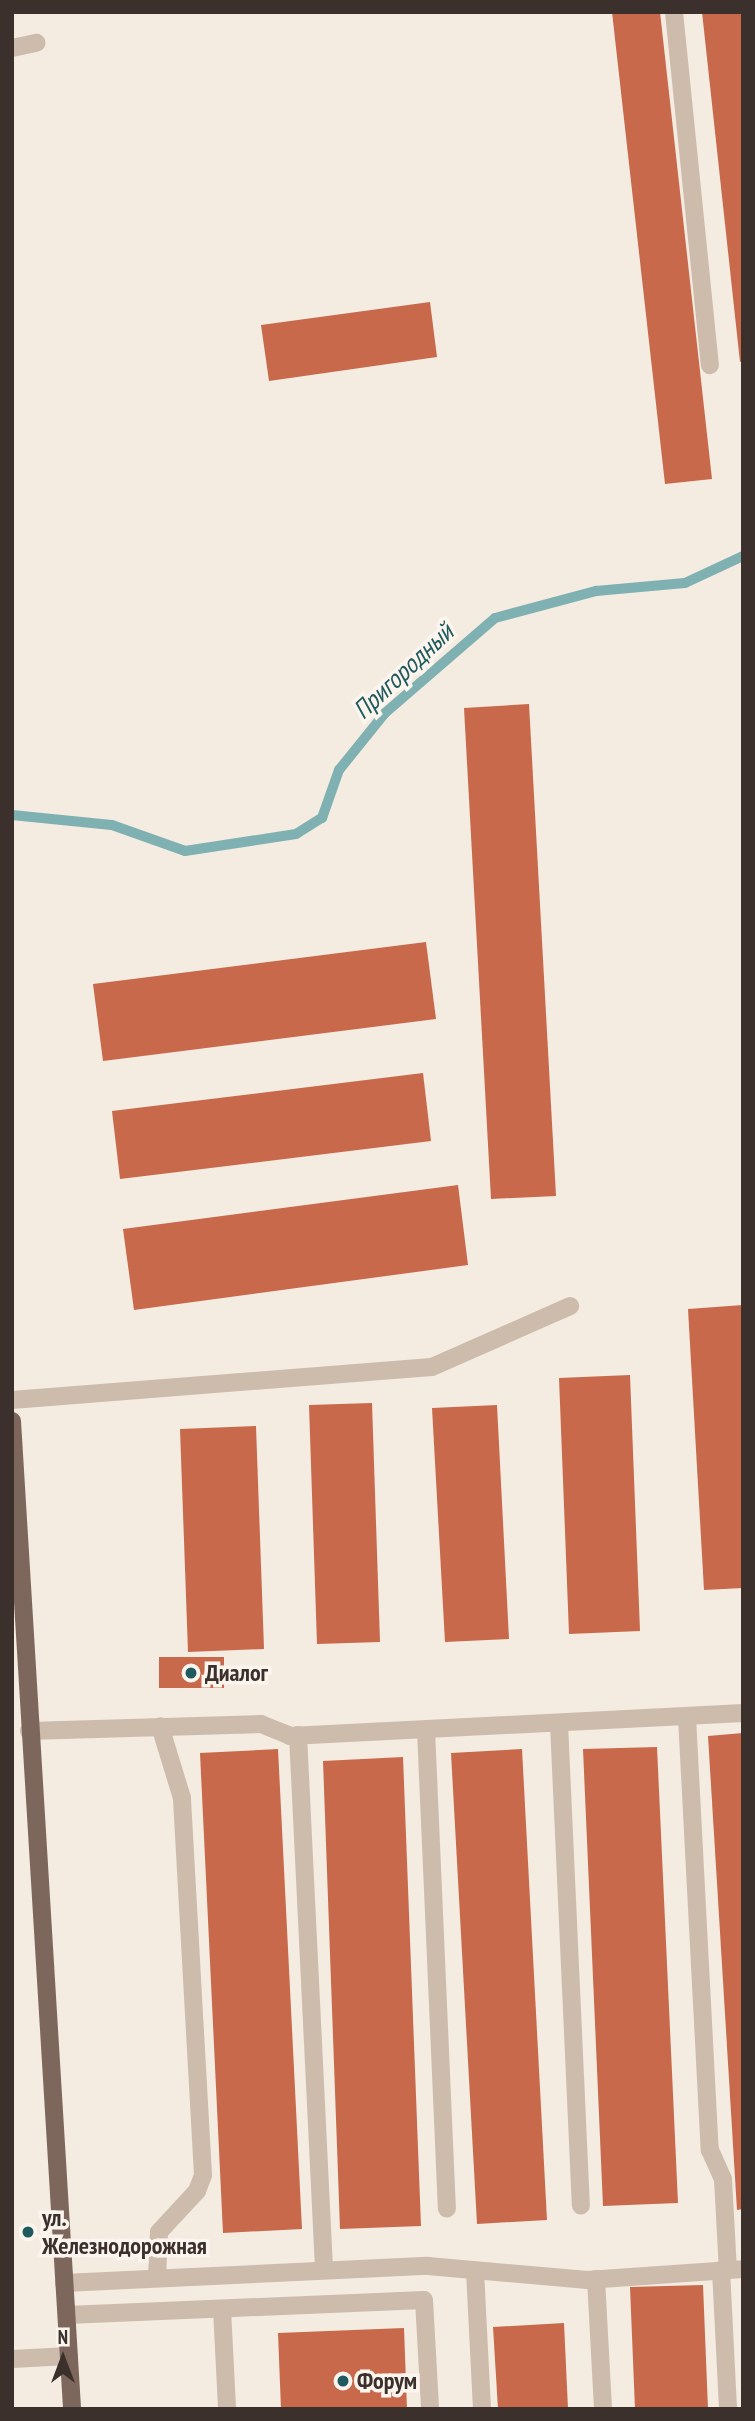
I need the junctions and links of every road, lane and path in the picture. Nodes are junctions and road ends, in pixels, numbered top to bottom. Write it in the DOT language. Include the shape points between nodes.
graph roads {
  1 [pos="674,12"];
  2 [pos="36,43"];
  3 [pos="12,48"];
  4 [pos="710,365"];
  5 [pos="570,1306"];
  6 [pos="12,1400"];
  7 [pos="12,1421"];
  8 [pos="743,1713"];
  9 [pos="687,1717"];
  10 [pos="558,1724"];
  11 [pos="160,1726"];
  12 [pos="426,1730"];
  13 [pos="29,1731"];
  14 [pos="298,1735"];
  15 [pos="581,2204"];
  16 [pos="447,2208"];
  17 [pos="324,2268"];
  18 [pos="731,2270"];
  19 [pos="475,2271"];
  20 [pos="157,2278"];
  21 [pos="596,2279"];
  22 [pos="64,2283"];
  23 [pos="222,2309"];
  24 [pos="67,2315"];
  25 [pos="69,2356"];
  26 [pos="12,2359"];
  27 [pos="72,2409"];
  28 [pos="228,2409"];
  29 [pos="429,2409"];
  30 [pos="482,2409"];
  31 [pos="603,2409"];
  32 [pos="728,2409"];
  1 -- 4 [label="lane"];
  2 -- 3 [label="lane"];
  5 -- 6 [label="lane" via="432,1367"];
  7 -- 13 [label="main road"];
  8 -- 9 [label="lane"];
  9 -- 10 [label="lane"];
  9 -- 18 [label="lane" via="710,2150 723,2179"];
  10 -- 12 [label="lane"];
  10 -- 15 [label="lane"];
  11 -- 13 [label="lane"];
  11 -- 14 [label="lane" via="261,1724"];
  11 -- 20 [label="lane" via="182,1798 204,2175 189,2202 159,2232"];
  12 -- 14 [label="lane"];
  12 -- 16 [label="lane"];
  13 -- 22 [label="main road"];
  14 -- 17 [label="lane"];
  17 -- 19 [label="lane"];
  17 -- 20 [label="lane"];
  18 -- 21 [label="lane"];
  18 -- 32 [label="lane"];
  19 -- 21 [label="lane"];
  19 -- 30 [label="lane"];
  20 -- 22 [label="lane"];
  21 -- 31 [label="lane"];
  22 -- 24 [label="main road"];
  23 -- 24 [label="lane"];
  23 -- 28 [label="lane"];
  23 -- 29 [label="lane" via="424,2300"];
  24 -- 25 [label="main road"];
  25 -- 26 [label="lane"];
  25 -- 27 [label="main road"];
}
